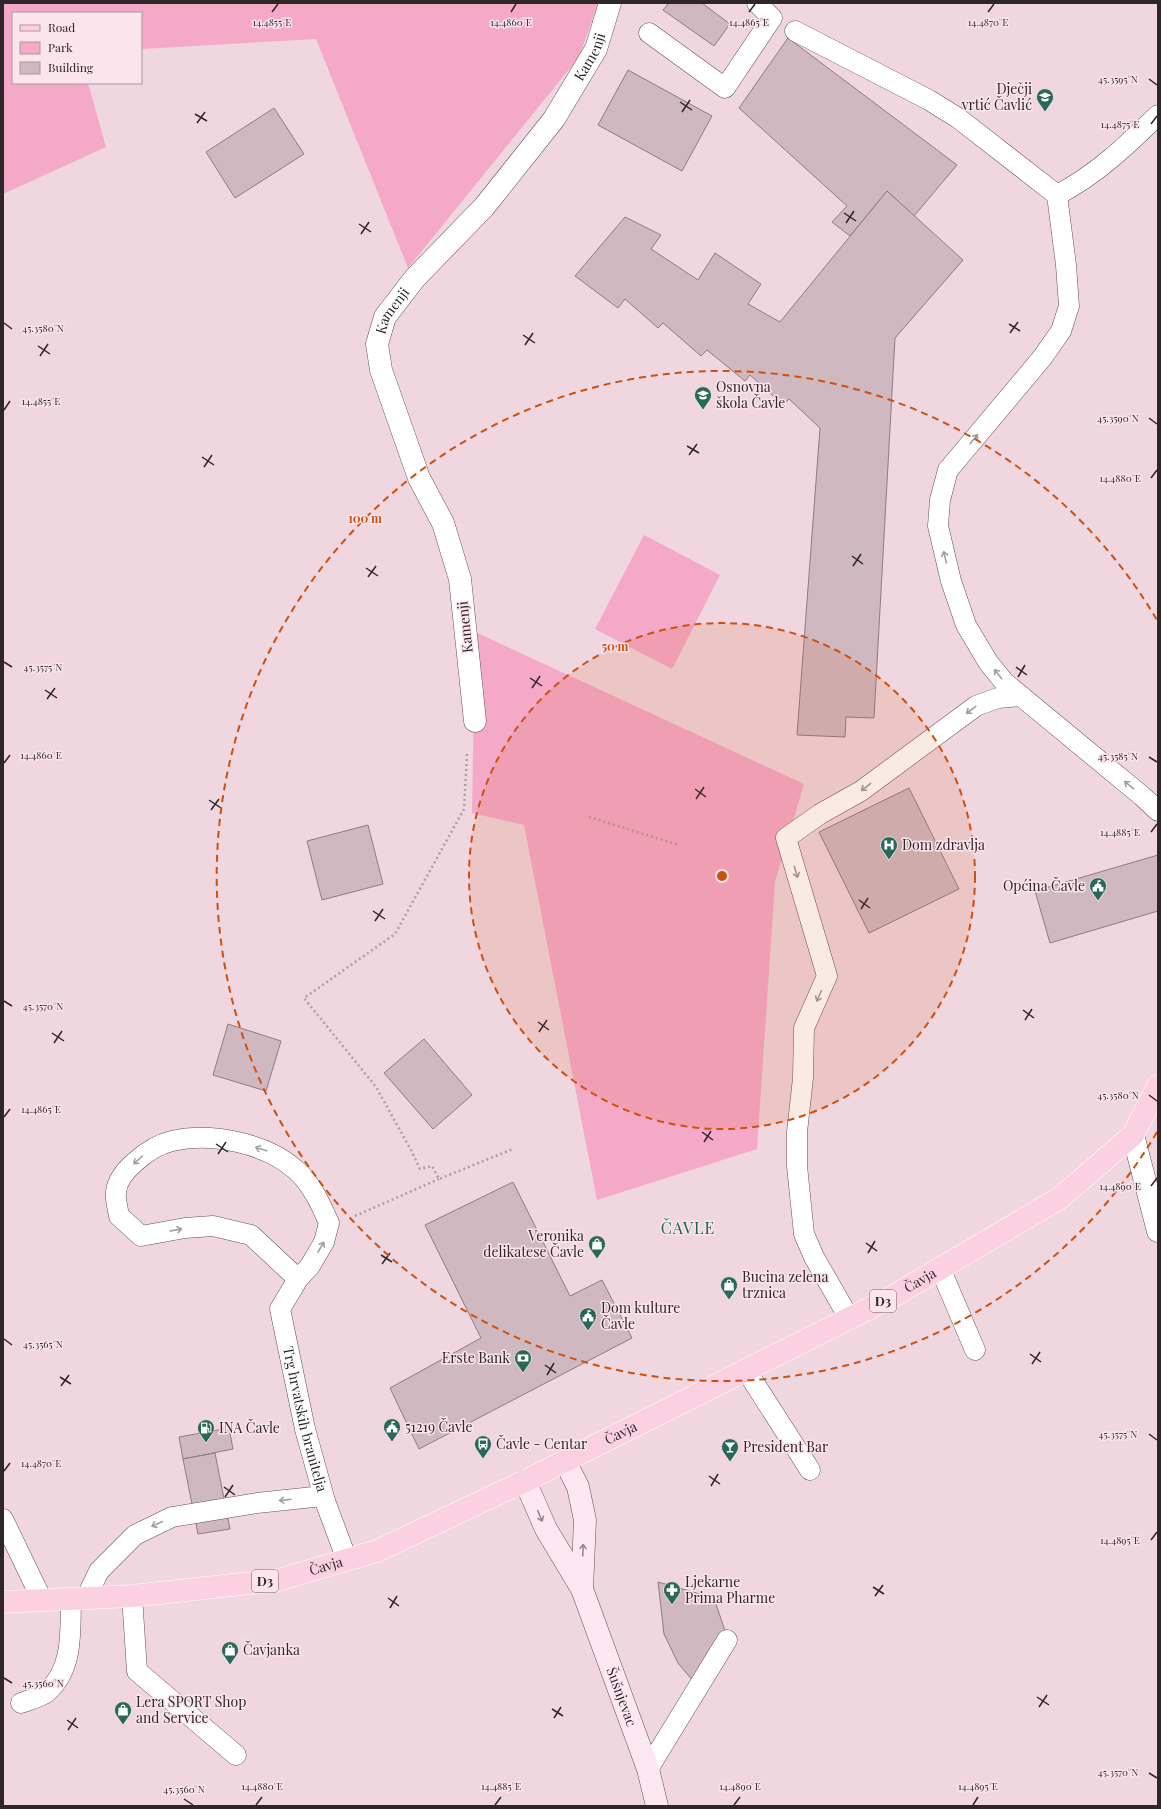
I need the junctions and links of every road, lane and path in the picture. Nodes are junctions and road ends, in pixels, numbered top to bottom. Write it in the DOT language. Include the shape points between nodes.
graph roads {
  1 [pos="610,3"];
  2 [pos="757,3"];
  3 [pos="795,31"];
  4 [pos="649,33"];
  5 [pos="1158,115"];
  6 [pos="1057,196"];
  7 [pos="1021,696"];
  8 [pos="475,721"];
  9 [pos="467,754"];
  10 [pos="1158,811"];
  11 [pos="589,817"];
  12 [pos="679,844"];
  13 [pos="1158,1086"];
  14 [pos="1133,1135"];
  15 [pos="513,1149"];
  16 [pos="439,1179"];
  17 [pos="355,1216"];
  18 [pos="1158,1231"];
  19 [pos="940,1268"];
  20 [pos="298,1279"];
  21 [pos="849,1318"];
  22 [pos="975,1350"];
  23 [pos="746,1370"];
  24 [pos="565,1461"];
  25 [pos="810,1470"];
  26 [pos="525,1481"];
  27 [pos="323,1496"];
  28 [pos="3,1519"];
  29 [pos="347,1560"];
  30 [pos="582,1588"];
  31 [pos="132,1596"];
  32 [pos="79,1598"];
  33 [pos="42,1600"];
  34 [pos="3,1602"];
  35 [pos="727,1640"];
  36 [pos="22,1703"];
  37 [pos="236,1755"];
  38 [pos="648,1769"];
  39 [pos="657,1806"];
  1 -- 8 [label="street, Kamenji" via="596,49 554,119 484,207 415,278 385,317 376,344 381,370 419,478 443,523 460,579"];
  2 -- 4 [label="lane" via="772,18 725,88"];
  3 -- 6 [label="lane" via="929,100 958,118"];
  5 -- 6 [label="lane" via="1104,166"];
  7 -- 6 [label="lane, one-way" via="1004,682 988,662 966,625 951,581 938,526 940,500 948,470 1042,358 1061,331 1069,306"];
  10 -- 7 [label="lane, one-way"];
  7 -- 21 [label="lane, one-way" via="998,698 976,706 861,792 820,814 786,838 827,976 804,1028 803,1078 797,1132 797,1166 804,1234 814,1257"];
  9 -- 16 [label="path" via="464,809 395,934 304,998 376,1087 420,1169 432,1166"];
  11 -- 12 [label="path"];
  13 -- 14 [label="main road, Čavja / D3"];
  14 -- 18 [label="street"];
  14 -- 19 [label="main road, Čavja / D3" via="1060,1198"];
  15 -- 16 [label="path"];
  16 -- 17 [label="path"];
  19 -- 21 [label="main road, Čavja / D3" via="890,1298"];
  19 -- 22 [label="lane"];
  20 -- 20 [label="lane, Trg hrvatskih branitelja, one-way" via="310,1266 324,1242 329,1223 316,1196 296,1170 268,1151 235,1141 171,1141 143,1155 125,1171 116,1191 119,1216 141,1236 213,1226 251,1235"];
  20 -- 27 [label="lane, Trg hrvatskih branitelja" via="280,1309 305,1429"];
  21 -- 23 [label="main road, Čavja / D3"];
  23 -- 24 [label="main road, Čavja / D3"];
  23 -- 25 [label="lane"];
  24 -- 26 [label="main road, Čavja / D3"];
  30 -- 24 [label="street, Šušnjevac, one-way" via="585,1520 578,1487"];
  26 -- 29 [label="main road, Čavja / D3" via="377,1551"];
  26 -- 30 [label="street, Šušnjevac, one-way" via="546,1529"];
  27 -- 29 [label="lane, Trg hrvatskih branitelja"];
  27 -- 32 [label="lane, one-way" via="256,1503 172,1517 135,1535 99,1571"];
  28 -- 33 [label="lane"];
  29 -- 31 [label="main road, Čavja / D3" via="278,1580"];
  30 -- 38 [label="street, Šušnjevac"];
  31 -- 32 [label="main road, Čavja / D3"];
  31 -- 37 [label="lane" via="137,1671"];
  32 -- 33 [label="main road, Čavja / D3"];
  32 -- 36 [label="lane" via="69,1652 61,1676 46,1693"];
  33 -- 34 [label="main road, Čavja / D3"];
  35 -- 38 [label="lane"];
  38 -- 39 [label="street, Šušnjevac"];
}
